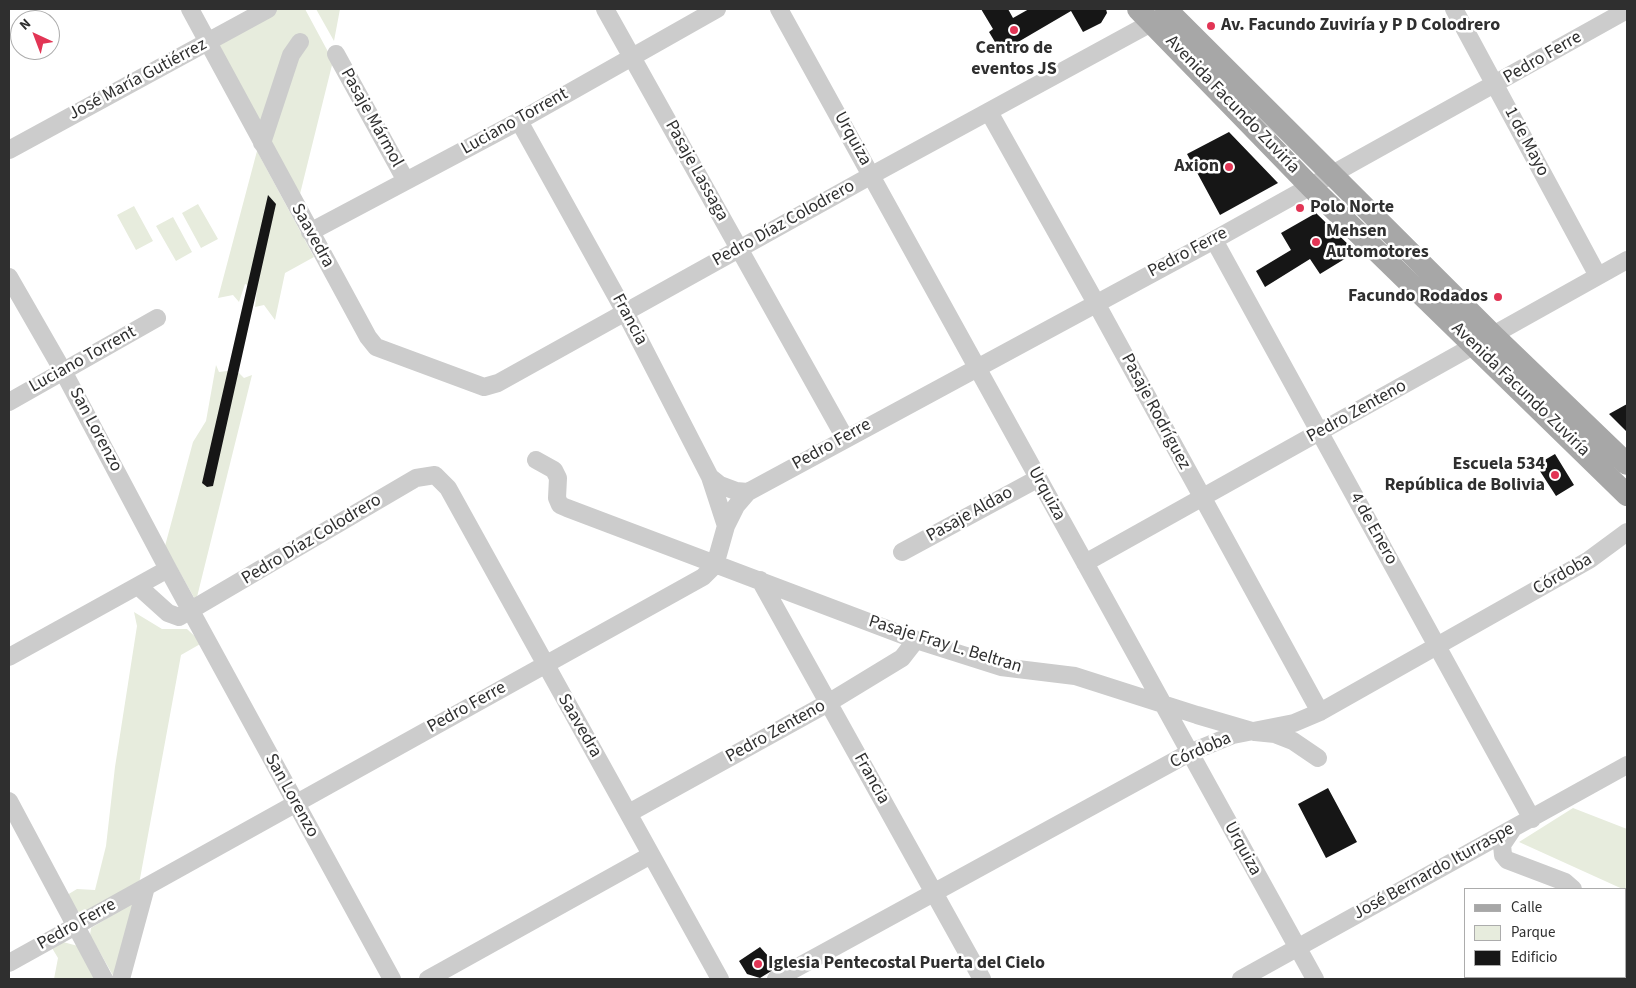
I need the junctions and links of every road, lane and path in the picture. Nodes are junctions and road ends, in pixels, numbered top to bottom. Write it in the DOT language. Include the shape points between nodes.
graph roads {
  1 [pos="190,9"];
  2 [pos="605,9"];
  3 [pos="717,9"];
  4 [pos="779,9"];
  5 [pos="1454,9"];
  6 [pos="268,10"];
  7 [pos="1627,10"];
  8 [pos="1161,12"];
  9 [pos="209,42"];
  10 [pos="300,42"];
  11 [pos="336,54"];
  12 [pos="632,57"];
  13 [pos="1496,85"];
  14 [pos="989,112"];
  15 [pos="519,121"];
  16 [pos="262,143"];
  17 [pos="9,150"];
  18 [pos="1331,174"];
  19 [pos="872,175"];
  20 [pos="406,181"];
  21 [pos="1310,186"];
  22 [pos="310,232"];
  23 [pos="1214,240"];
  24 [pos="740,249"];
  25 [pos="1627,260"];
  26 [pos="1598,276"];
  27 [pos="12,287"];
  28 [pos="1096,302"];
  29 [pos="625,312"];
  30 [pos="157,318"];
  31 [pos="1494,336"];
  32 [pos="1475,346"];
  33 [pos="976,368"];
  34 [pos="63,371"];
  35 [pos="498,383"];
  36 [pos="9,402"];
  37 [pos="1319,433"];
  38 [pos="845,438"];
  39 [pos="536,460"];
  40 [pos="1627,464"];
  41 [pos="435,475"];
  42 [pos="710,477"];
  43 [pos="1038,479"];
  44 [pos="748,492"];
  45 [pos="1627,495"];
  46 [pos="1202,499"];
  47 [pos="726,526"];
  48 [pos="1627,532"];
  49 [pos="902,552"];
  50 [pos="1085,563"];
  51 [pos="715,565"];
  52 [pos="168,569"];
  53 [pos="760,580"];
  54 [pos="138,586"];
  55 [pos="191,612"];
  56 [pos="916,640"];
  57 [pos="1438,646"];
  58 [pos="9,656"];
  59 [pos="544,665"];
  60 [pos="1160,701"];
  61 [pos="828,703"];
  62 [pos="1320,712"];
  63 [pos="1256,732"];
  64 [pos="1189,753"];
  65 [pos="1318,758"];
  66 [pos="1627,765"];
  67 [pos="9,801"];
  68 [pos="296,804"];
  69 [pos="629,814"];
  70 [pos="1532,819"];
  71 [pos="1512,830"];
  72 [pos="651,855"];
  73 [pos="146,887"];
  74 [pos="1572,888"];
  75 [pos="934,893"];
  76 [pos="74,927"];
  77 [pos="1298,948"];
  78 [pos="9,963"];
  79 [pos="104,979"];
  80 [pos="121,979"];
  81 [pos="392,979"];
  82 [pos="428,979"];
  83 [pos="720,979"];
  84 [pos="776,979"];
  85 [pos="982,979"];
  86 [pos="1242,979"];
  87 [pos="1315,979"];
  1 -- 9 [label="street, Saavedra"];
  2 -- 12 [label="street, Pasaje Lassaga"];
  3 -- 12 [label="street, Luciano Torrent"];
  4 -- 19 [label="street, Urquiza"];
  5 -- 13 [label="street, 1 de Mayo"];
  6 -- 9 [label="street, José María Gutiérrez"];
  7 -- 13 [label="street, Pedro Ferre"];
  8 -- 14 [label="street, Pedro Díaz Colodrero"];
  8 -- 18 [label="main road, Avenida Facundo Zuviría"];
  8 -- 21 [label="main road, Avenida Facundo Zuviría"];
  9 -- 16 [label="street, Saavedra"];
  9 -- 17 [label="street, José María Gutiérrez"];
  10 -- 16 [label="street" via="291,55"];
  11 -- 20 [label="street, Pasaje Mármol"];
  12 -- 15 [label="street, Luciano Torrent"];
  12 -- 24 [label="street, Pasaje Lassaga"];
  13 -- 18 [label="street, Pedro Ferre"];
  13 -- 26 [label="street, 1 de Mayo"];
  14 -- 19 [label="street, Pedro Díaz Colodrero"];
  14 -- 28 [label="street, Pasaje Rodríguez"];
  15 -- 20 [label="street, Luciano Torrent"];
  15 -- 29 [label="street, Francia"];
  16 -- 22 [label="street, Saavedra"];
  18 -- 21 [label="street, Pedro Ferre"];
  18 -- 31 [label="main road, Avenida Facundo Zuviría"];
  19 -- 24 [label="street, Pedro Díaz Colodrero"];
  19 -- 33 [label="street, Urquiza"];
  20 -- 22 [label="street, Luciano Torrent"];
  21 -- 23 [label="street, Pedro Ferre"];
  21 -- 32 [label="main road, Avenida Facundo Zuviría"];
  22 -- 35 [label="street, Saavedra" via="376,347 484,387"];
  23 -- 28 [label="street, Pedro Ferre"];
  23 -- 37 [label="street, 4 de Enero"];
  24 -- 29 [label="street, Pedro Díaz Colodrero"];
  24 -- 38 [label="street, Pasaje Lassaga"];
  25 -- 26 [label="street, Pedro Zenteno"];
  26 -- 31 [label="street, Pedro Zenteno"];
  27 -- 34 [label="street, San Lorenzo"];
  28 -- 33 [label="street, Pedro Ferre"];
  28 -- 46 [label="street, Pasaje Rodríguez"];
  29 -- 35 [label="street, Pedro Díaz Colodrero"];
  29 -- 42 [label="street, Francia"];
  30 -- 34 [label="street, Luciano Torrent"];
  31 -- 32 [label="street, Pedro Zenteno"];
  31 -- 40 [label="main road, Avenida Facundo Zuviría"];
  32 -- 37 [label="street, Pedro Zenteno"];
  32 -- 45 [label="main road, Avenida Facundo Zuviría"];
  33 -- 38 [label="street, Pedro Ferre"];
  33 -- 43 [label="street, Urquiza"];
  34 -- 36 [label="street, Luciano Torrent"];
  34 -- 52 [label="street, San Lorenzo"];
  37 -- 46 [label="street, Pedro Zenteno"];
  37 -- 57 [label="street, 4 de Enero"];
  38 -- 44 [label="street, Pedro Ferre"];
  39 -- 51 [label="street, Pasaje Fray L. Beltran" via="554,470 558,478 560,505"];
  41 -- 55 [label="street, Pedro Díaz Colodrero" via="416,478"];
  41 -- 59 [label="street, Saavedra" via="448,488"];
  42 -- 44 [label="street" via="728,488"];
  42 -- 47 [label="street, Francia"];
  43 -- 49 [label="street, Pasaje Aldao"];
  43 -- 50 [label="street, Urquiza"];
  44 -- 47 [label="street, Pedro Ferre"];
  46 -- 50 [label="street, Pedro Zenteno"];
  46 -- 62 [label="street, Pasaje Rodríguez"];
  47 -- 51 [label="street, Pedro Ferre"];
  48 -- 57 [label="street, Córdoba" via="1589,560"];
  50 -- 60 [label="street, Urquiza"];
  51 -- 53 [label="street, Pasaje Fray L. Beltran"];
  51 -- 59 [label="street, Pedro Ferre" via="703,577"];
  52 -- 54 [label="street"];
  52 -- 55 [label="street, San Lorenzo"];
  53 -- 56 [label="street, Pasaje Fray L. Beltran"];
  53 -- 61 [label="street, Francia"];
  54 -- 55 [label="street" via="168,613 179,617"];
  54 -- 58 [label="street"];
  55 -- 68 [label="street, San Lorenzo"];
  56 -- 60 [label="street, Pasaje Fray L. Beltran" via="1001,667 1075,676"];
  56 -- 61 [label="street, Pedro Zenteno" via="902,658"];
  57 -- 62 [label="street, Córdoba"];
  57 -- 70 [label="street, 4 de Enero"];
  59 -- 68 [label="street, Pedro Ferre"];
  59 -- 69 [label="street, Saavedra"];
  60 -- 63 [label="street, Pasaje Fray L. Beltran"];
  60 -- 64 [label="street, Urquiza"];
  61 -- 69 [label="street, Pedro Zenteno"];
  61 -- 75 [label="street, Francia"];
  62 -- 63 [label="street, Córdoba" via="1294,723"];
  63 -- 64 [label="street, Córdoba" via="1233,735"];
  63 -- 65 [label="street, Pasaje Fray L. Beltran" via="1276,734 1293,741"];
  64 -- 75 [label="street, Córdoba"];
  64 -- 77 [label="street, Urquiza"];
  66 -- 70 [label="street, José Bernardo Iturraspe"];
  67 -- 76 [label="street"];
  68 -- 73 [label="street, Pedro Ferre"];
  68 -- 81 [label="street, San Lorenzo"];
  69 -- 72 [label="street, Saavedra"];
  70 -- 71 [label="street, José Bernardo Iturraspe"];
  71 -- 74 [label="street" via="1502,845 1507,860 1566,882"];
  71 -- 77 [label="street, José Bernardo Iturraspe"];
  72 -- 82 [label="street"];
  72 -- 83 [label="street, Saavedra"];
  73 -- 76 [label="street, Pedro Ferre"];
  73 -- 80 [label="street, Pedro Ferre"];
  75 -- 84 [label="street, Córdoba"];
  75 -- 85 [label="street, Francia"];
  76 -- 78 [label="street, Pedro Ferre"];
  76 -- 79 [label="street"];
  77 -- 86 [label="street, José Bernardo Iturraspe"];
  77 -- 87 [label="street, Urquiza"];
}
